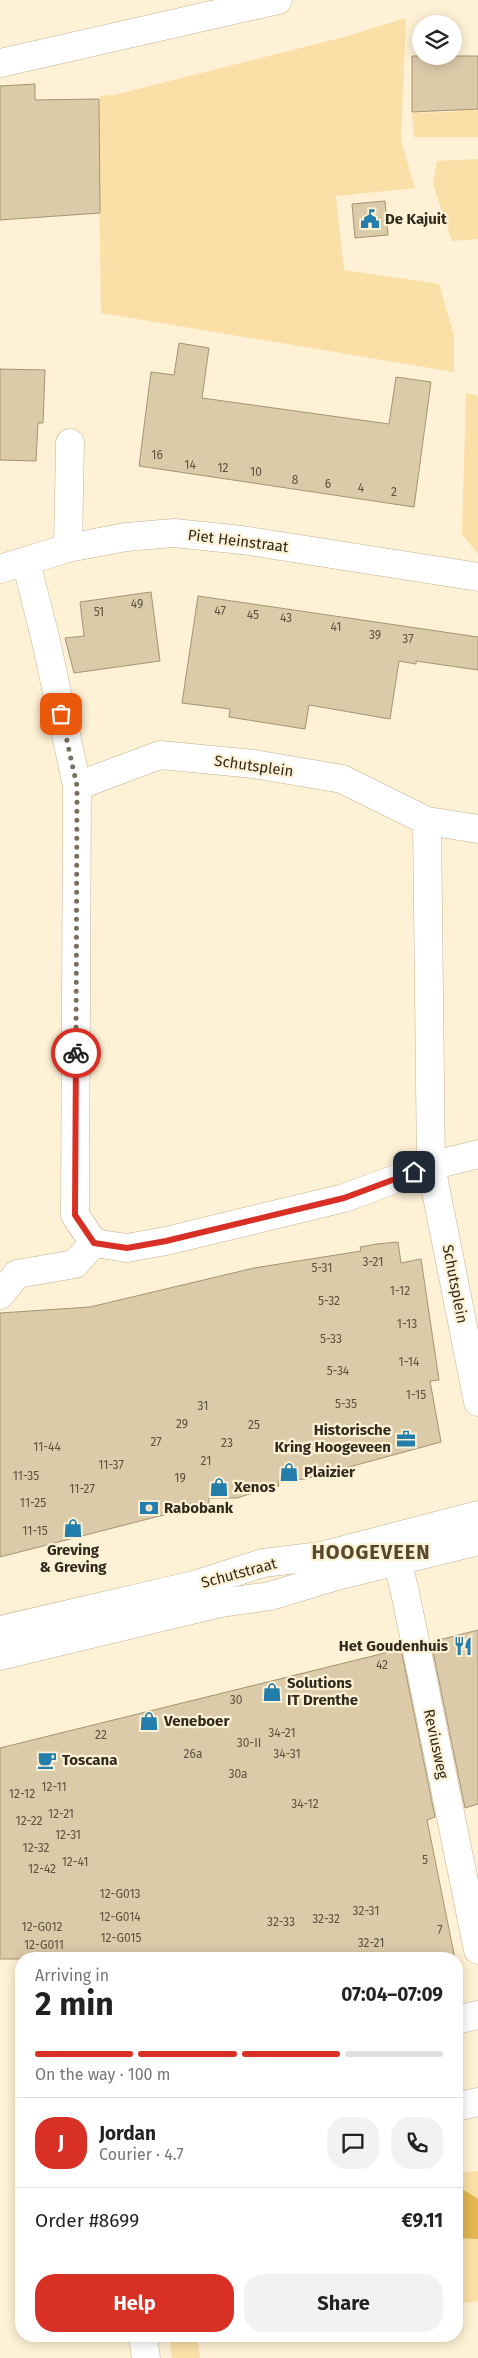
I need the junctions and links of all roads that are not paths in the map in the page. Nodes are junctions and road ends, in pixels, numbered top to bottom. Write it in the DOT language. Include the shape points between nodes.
graph roads {
  1 [pos="278,0"];
  2 [pos="0,63"];
  3 [pos="70,443"];
  4 [pos="68,548"];
  5 [pos="26,562"];
  6 [pos="0,569"];
  7 [pos="478,577"];
  8 [pos="77,786"];
  9 [pos="427,821"];
  10 [pos="478,829"];
  11 [pos="478,1154"];
  12 [pos="431,1166"];
  13 [pos="94,1243"];
  14 [pos="0,1295"];
  15 [pos="478,1402"];
  16 [pos="478,1515"];
  17 [pos="478,1542"];
  18 [pos="395,1550"];
  19 [pos="0,1630"];
  20 [pos="0,1656"];
  21 [pos="477,1940"];
  22 [pos="478,2015"];
  23 [pos="463,2018"];
  24 [pos="478,2102"];
  25 [pos="463,2105"];
  26 [pos="144,2342"];
  27 [pos="146,2358"];
  1 -- 2 [label="street"];
  3 -- 4 [label="street"];
  4 -- 5 [label="street, Piet Heinstraat"];
  4 -- 7 [label="street, Piet Heinstraat" via="126,537 174,534 242,540"];
  5 -- 6 [label="street, Piet Heinstraat"];
  5 -- 8 [label="street"];
  8 -- 9 [label="street, Schutsplein" via="160,755 254,764 342,779"];
  8 -- 13 [label="street" via="75,1215"];
  9 -- 10 [label="street, Schutsplein"];
  9 -- 12 [label="street, Schutsplein"];
  11 -- 12 [label="street"];
  12 -- 13 [label="street" via="344,1198 166,1241 127,1248"];
  12 -- 15 [label="street, Schutsplein"];
  13 -- 14 [label="street" via="74,1264 17,1274"];
  16 -- 18 [label="street, Schutstraat"];
  17 -- 18 [label="street, Schutstraat"];
  18 -- 19 [label="street, Schutstraat" via="262,1563 194,1585"];
  18 -- 20 [label="street, Schutstraat" via="270,1596 221,1603"];
  18 -- 21 [label="street, Reviusweg"];
  22 -- 23 [label="street"];
  24 -- 25 [label="street"];
  26 -- 27 [label="street"];
}
